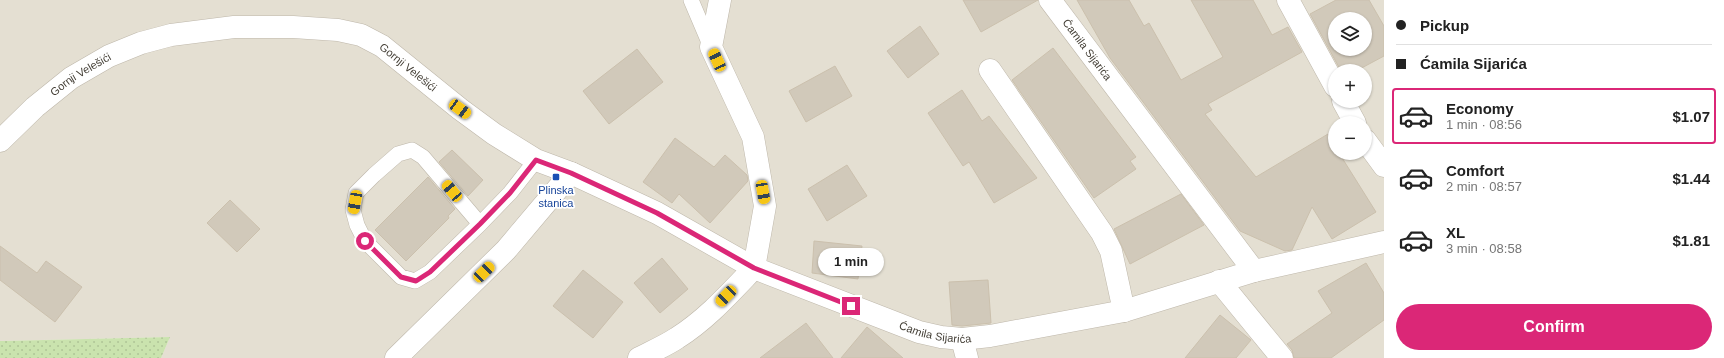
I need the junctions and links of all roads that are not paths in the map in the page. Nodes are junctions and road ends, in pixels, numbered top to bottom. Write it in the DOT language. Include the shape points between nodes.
graph roads {
  1 [pos="691,0"];
  2 [pos="720,0"];
  3 [pos="1050,0"];
  4 [pos="1288,0"];
  5 [pos="711,47"];
  6 [pos="990,70"];
  7 [pos="1328,73"];
  8 [pos="0,141"];
  9 [pos="1372,150"];
  10 [pos="536,160"];
  11 [pos="1384,166"];
  12 [pos="571,173"];
  13 [pos="480,224"];
  14 [pos="1384,242"];
  15 [pos="754,268"];
  16 [pos="1254,271"];
  17 [pos="1219,281"];
  18 [pos="1124,311"];
  19 [pos="965,349"];
  20 [pos="396,358"];
  21 [pos="639,358"];
  22 [pos="1282,358"];
  1 -- 5 [label="lane"];
  2 -- 5 [label="street"];
  3 -- 16 [label="street, Ćamila Sijarića"];
  4 -- 7 [label="street"];
  5 -- 15 [label="street" via="753,137 765,206"];
  6 -- 18 [label="street" via="1102,233 1111,251"];
  8 -- 10 [label="street, Gornji Velešići" via="35,107 71,78 109,56 141,43 172,35 234,27 292,26 361,35 382,46 460,109"];
  9 -- 11 [label="street"];
  10 -- 12 [label="street, Gornji Velešići"];
  10 -- 13 [label="lane" via="510,193"];
  12 -- 15 [label="street, Gornji Velešići" via="657,213"];
  12 -- 20 [label="street" via="506,250"];
  13 -- 13 [label="lane" via="430,272 416,281 401,277 365,241 357,226 354,210 356,193 398,154 412,150 423,157"];
  14 -- 16 [label="street, Ćamila Sijarića"];
  15 -- 19 [label="street, Ćamila Sijarića" via="919,332 941,337"];
  15 -- 21 [label="street" via="699,322 676,339"];
  16 -- 17 [label="street, Ćamila Sijarića"];
  17 -- 18 [label="street, Ćamila Sijarića"];
  17 -- 22 [label="street"];
  18 -- 19 [label="street, Ćamila Sijarića" via="990,336"];
}
